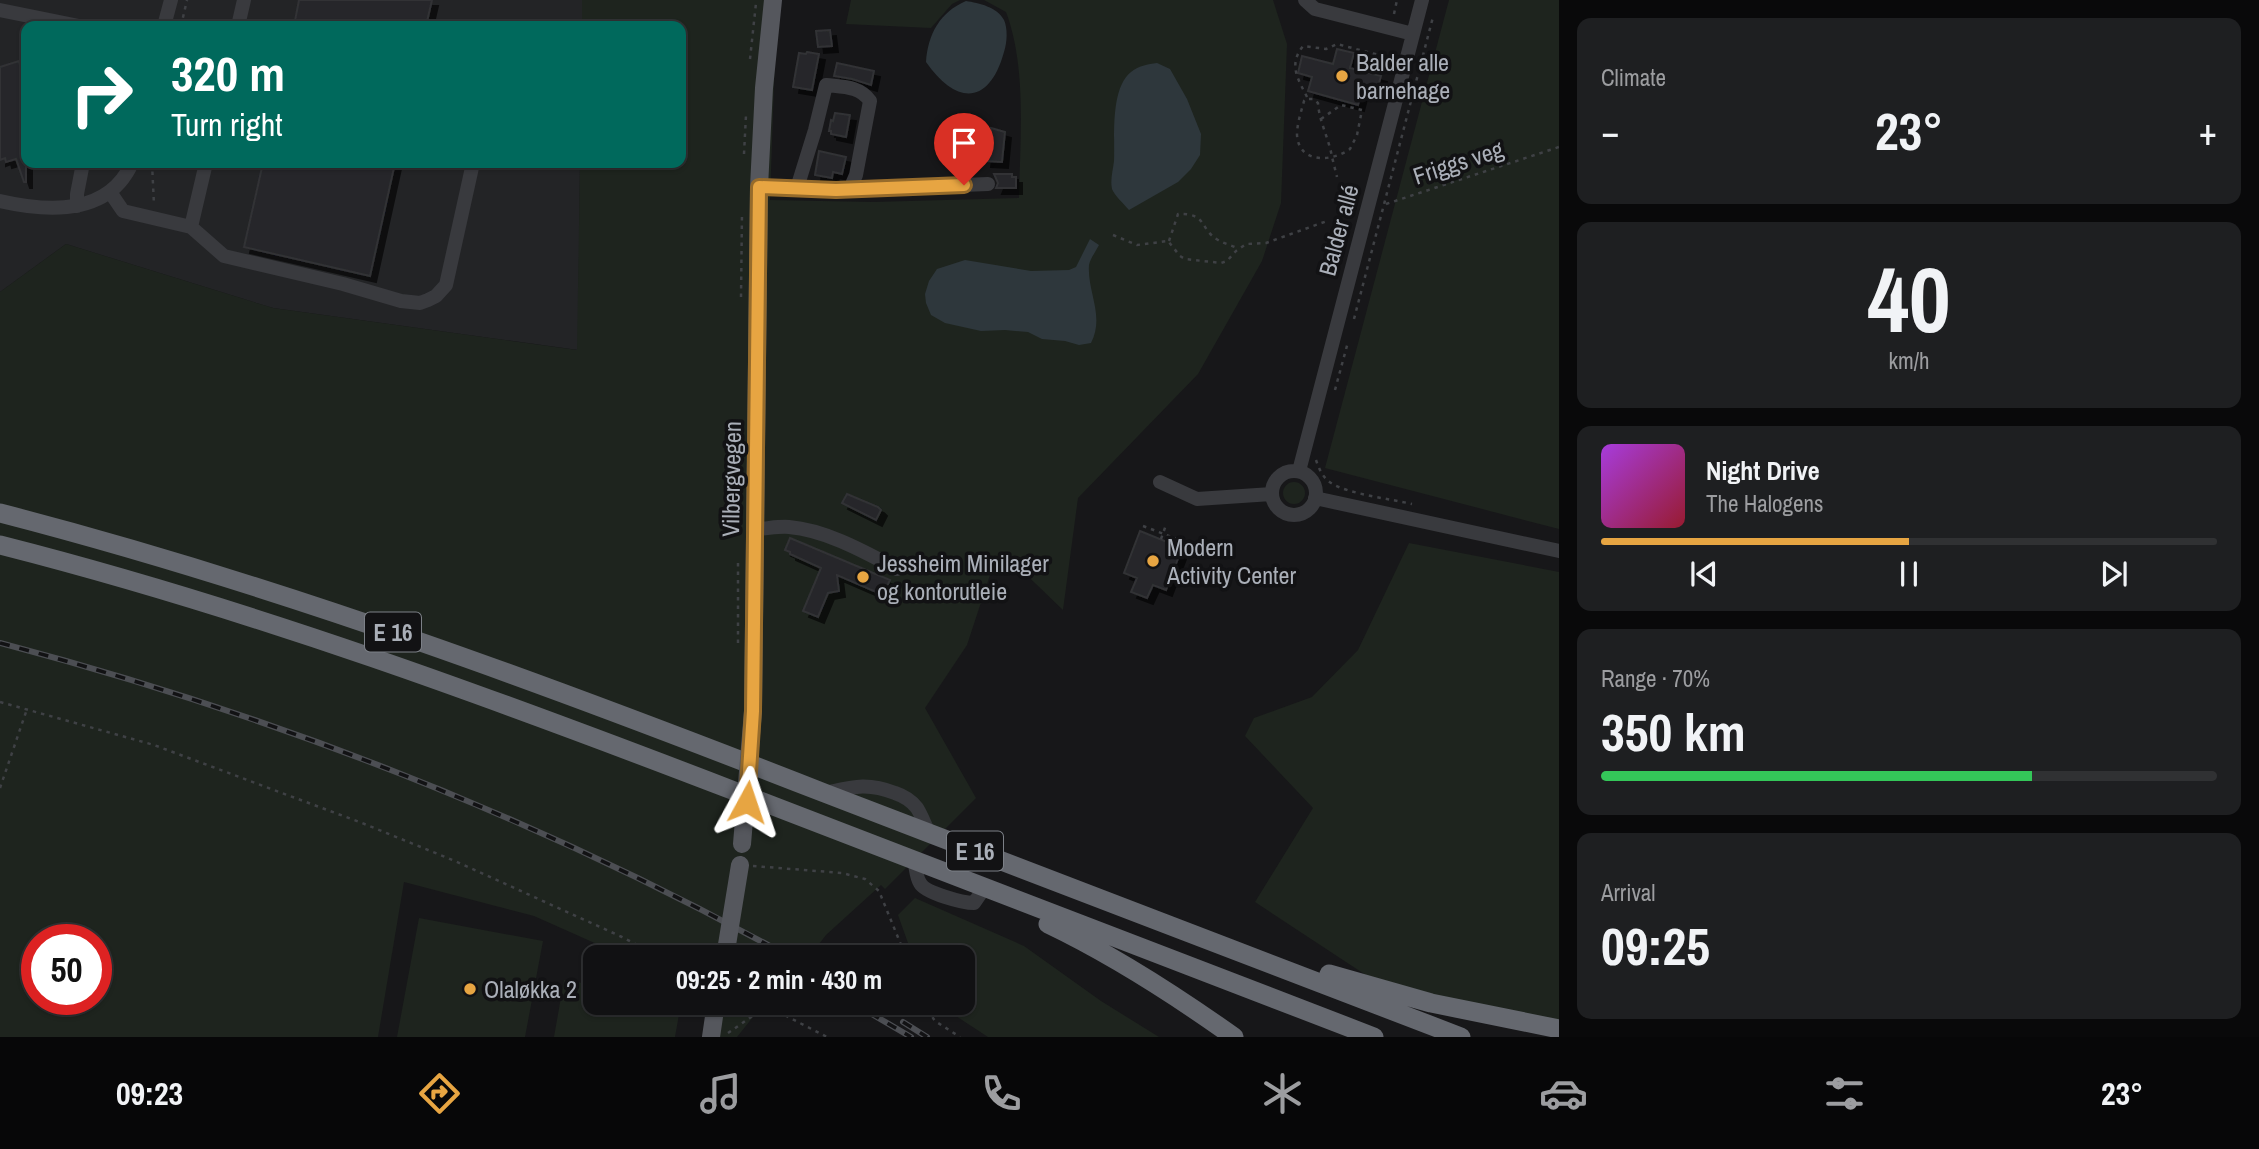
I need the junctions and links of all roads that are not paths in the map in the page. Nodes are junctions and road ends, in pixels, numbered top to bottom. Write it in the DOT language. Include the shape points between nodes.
graph roads {
  1 [pos="171,0"];
  2 [pos="244,0"];
  3 [pos="773,0"];
  4 [pos="1305,0"];
  5 [pos="1422,0"];
  6 [pos="0,10"];
  7 [pos="54,21"];
  8 [pos="165,21"];
  9 [pos="239,21"];
  10 [pos="1413,34"];
  11 [pos="82,168"];
  12 [pos="130,168"];
  13 [pos="205,168"];
  14 [pos="472,168"];
  15 [pos="988,184"];
  16 [pos="759,187"];
  17 [pos="797,188"];
  18 [pos="850,189"];
  19 [pos="110,192"];
  20 [pos="0,201"];
  21 [pos="77,206"];
  22 [pos="191,227"];
  23 [pos="1300,471"];
  24 [pos="1160,482"];
  25 [pos="1272,494"];
  26 [pos="1315,498"];
  27 [pos="0,513"];
  28 [pos="755,529"];
  29 [pos="0,545"];
  30 [pos="1559,551"];
  31 [pos="897,569"];
  32 [pos="985,887"];
  33 [pos="1172,927"];
  34 [pos="727,945"];
  35 [pos="714,1015"];
  36 [pos="1559,1029"];
  37 [pos="711,1035"];
  38 [pos="1234,1037"];
  39 [pos="1374,1037"];
  40 [pos="1461,1037"];
  1 -- 8 [label="street"];
  2 -- 9 [label="street"];
  3 -- 16 [label="main road, Vilbergvegen"];
  4 -- 10 [label="street" via="1315,9"];
  5 -- 10 [label="street, Balder allé"];
  6 -- 7 [label="street"];
  10 -- 23 [label="street, Balder allé"];
  11 -- 21 [label="street"];
  12 -- 19 [label="street"];
  13 -- 22 [label="street"];
  14 -- 22 [label="street" via="446,285 420,303 224,256"];
  15 -- 18 [label="street"];
  16 -- 17 [label="street"];
  16 -- 28 [label="main road, Vilbergvegen"];
  17 -- 18 [label="street"];
  17 -- 18 [label="street" via="826,85 856,89 870,101"];
  19 -- 21 [label="street"];
  19 -- 22 [label="street" via="123,211"];
  20 -- 21 [label="street" via="30,208"];
  23 -- 25 [label="street" via="1280,476"];
  23 -- 26 [label="street" via="1315,485"];
  24 -- 25 [label="street" via="1197,499"];
  25 -- 26 [label="street" via="1282,511 1295,514 1308,510"];
  26 -- 30 [label="street"];
  27 -- 33 [label="highway, E 16" via="193,567 408,637"];
  28 -- 31 [label="street" via="788,527 813,532"];
  28 -- 34 [label="main road, Vilbergvegen, bridge" via="753,711 743,844"];
  29 -- 32 [label="highway, E 16" via="187,597 411,671"];
  32 -- 38 [label="highway, E 16" via="997,902 1088,944"];
  32 -- 39 [label="highway, E 16"];
  33 -- 36 [label="highway, E 16" via="1199,925 1387,992"];
  33 -- 40 [label="highway, E 16"];
  35 -- 37 [label="main road"];
}
